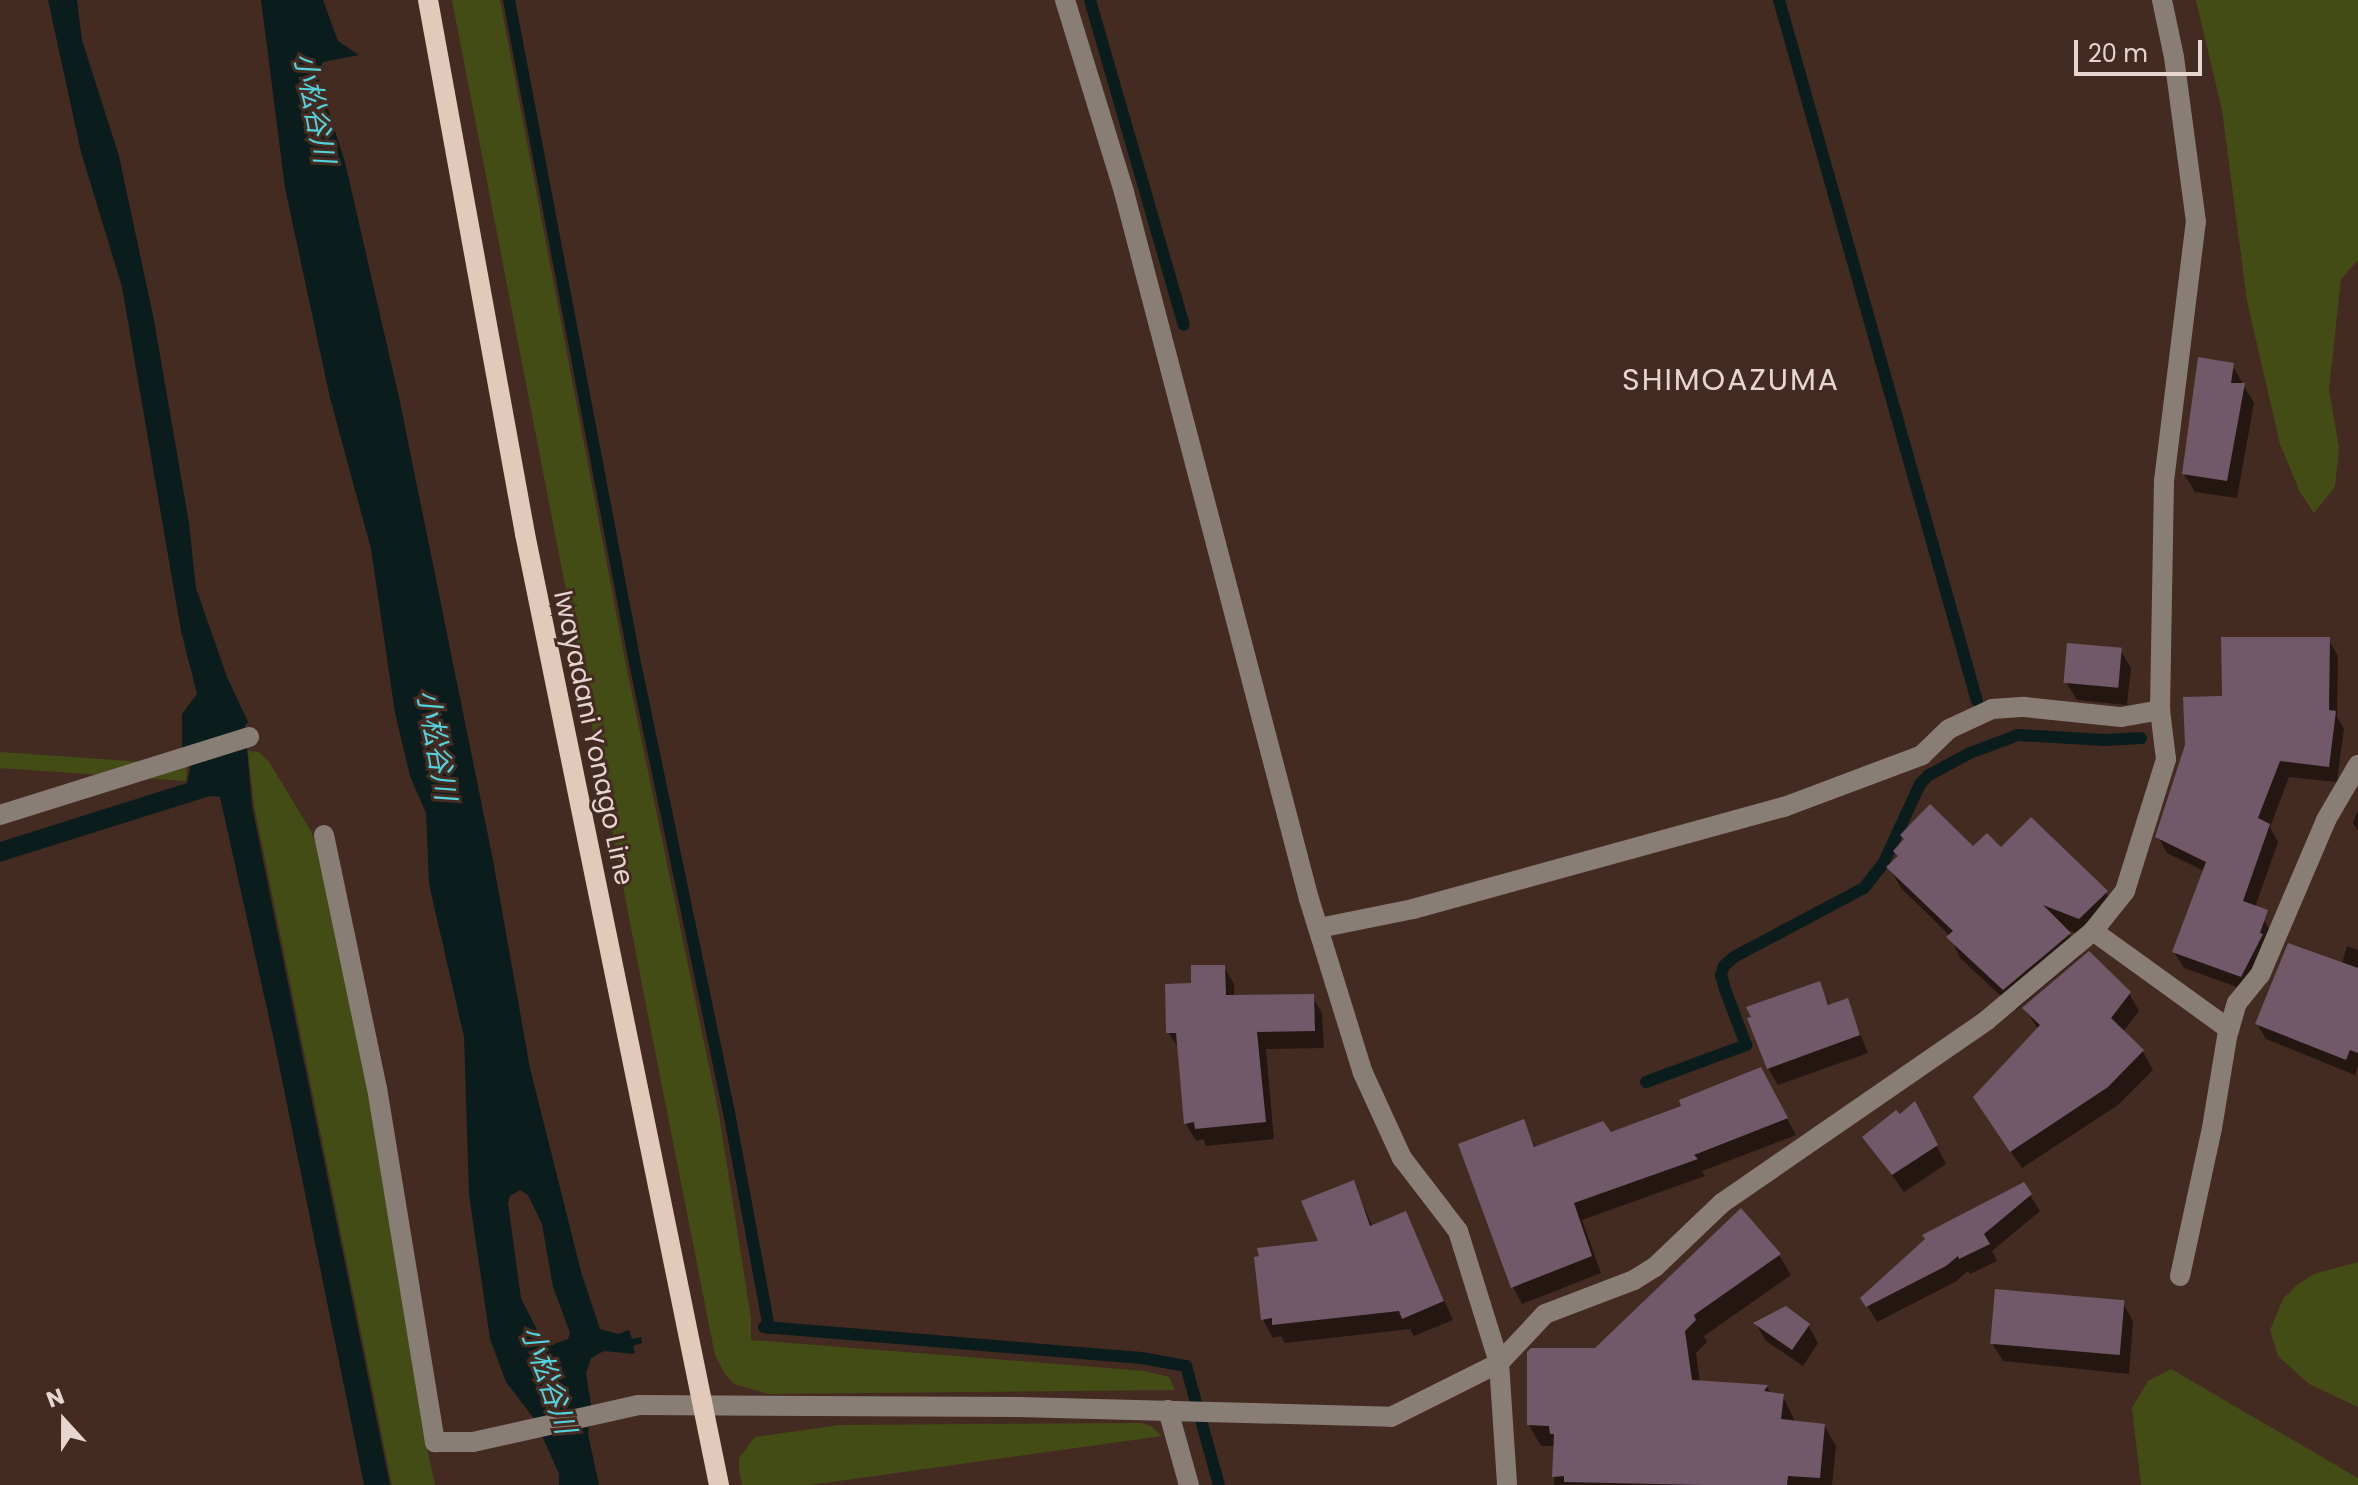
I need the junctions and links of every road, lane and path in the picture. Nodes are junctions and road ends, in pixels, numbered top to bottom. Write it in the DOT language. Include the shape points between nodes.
graph roads {
  1 [pos="428,0"];
  2 [pos="1065,0"];
  3 [pos="2162,0"];
  4 [pos="2160,710"];
  5 [pos="249,737"];
  6 [pos="2358,765"];
  7 [pos="0,815"];
  8 [pos="324,835"];
  9 [pos="1319,928"];
  10 [pos="2093,931"];
  11 [pos="2229,1029"];
  12 [pos="2180,1276"];
  13 [pos="1499,1363"];
  14 [pos="701,1407"];
  15 [pos="1174,1411"];
  16 [pos="719,1485"];
  17 [pos="1189,1485"];
  18 [pos="1507,1485"];
  1 -- 14 [label="main road, Iwayadani Yonago Line" via="525,534"];
  2 -- 9 [label="street" via="1124,192"];
  3 -- 4 [label="street" via="2196,222 2164,481"];
  4 -- 9 [label="street" via="2121,717 1992,709 1949,729 1922,755 1784,807 1413,909"];
  4 -- 10 [label="street" via="2166,759 2125,891"];
  5 -- 7 [label="street"];
  6 -- 11 [label="street" via="2326,820 2260,975 2237,1003"];
  8 -- 14 [label="street" via="377,1088 435,1442 473,1442 638,1405"];
  9 -- 13 [label="street" via="1363,1073 1402,1158 1458,1231"];
  10 -- 11 [label="street"];
  10 -- 13 [label="street" via="1987,1020 1722,1203 1655,1267 1545,1314"];
  11 -- 12 [label="street"];
  13 -- 15 [label="street" via="1391,1417"];
  13 -- 18 [label="street"];
  14 -- 15 [label="street"];
  14 -- 16 [label="main road, Iwayadani Yonago Line"];
  15 -- 17 [label="street"];
}
